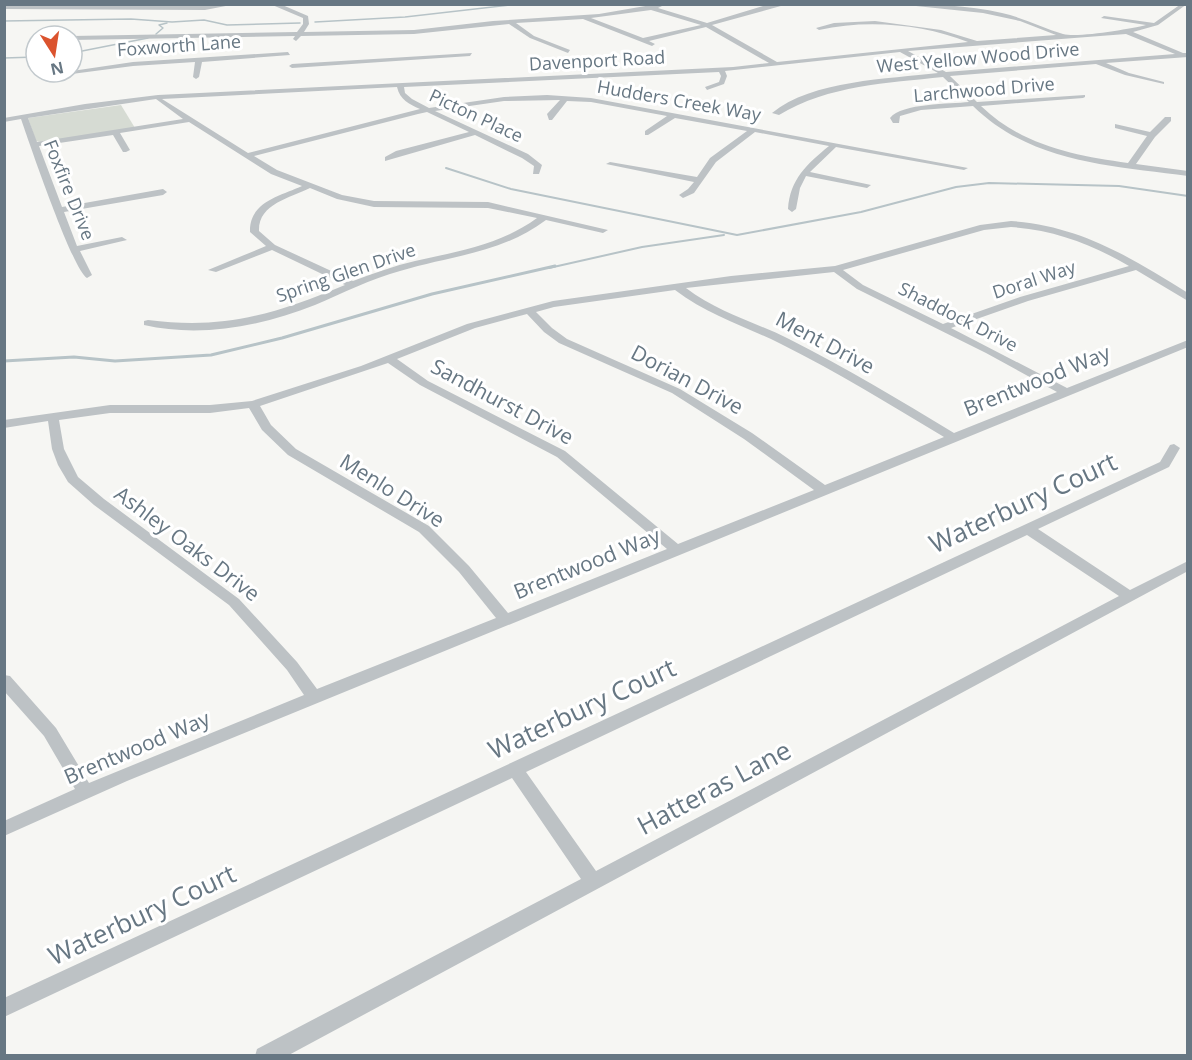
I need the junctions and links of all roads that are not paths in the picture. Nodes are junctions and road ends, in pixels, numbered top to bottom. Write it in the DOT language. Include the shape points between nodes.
graph roads {
  1 [pos="234,4"];
  2 [pos="272,4"];
  3 [pos="638,4"];
  4 [pos="664,4"];
  5 [pos="786,4"];
  6 [pos="900,4"];
  7 [pos="1185,4"];
  8 [pos="775,5"];
  9 [pos="4,7"];
  10 [pos="653,8"];
  11 [pos="584,17"];
  12 [pos="1104,18"];
  13 [pos="510,22"];
  14 [pos="1156,24"];
  15 [pos="707,25"];
  16 [pos="819,28"];
  17 [pos="1127,32"];
  18 [pos="299,35"];
  19 [pos="1065,37"];
  20 [pos="84,38"];
  21 [pos="644,40"];
  22 [pos="976,43"];
  23 [pos="656,47"];
  24 [pos="901,50"];
  25 [pos="568,51"];
  26 [pos="288,54"];
  27 [pos="470,54"];
  28 [pos="1186,56"];
  29 [pos="199,59"];
  30 [pos="1097,62"];
  31 [pos="777,65"];
  32 [pos="292,66"];
  33 [pos="95,68"];
  34 [pos="84,70"];
  35 [pos="721,70"];
  36 [pos="944,74"];
  37 [pos="295,76"];
  38 [pos="196,77"];
  39 [pos="102,78"];
  40 [pos="1162,83"];
  41 [pos="400,86"];
  42 [pos="707,88"];
  43 [pos="1083,96"];
  44 [pos="158,97"];
  45 [pos="566,98"];
  46 [pos="974,104"];
  47 [pos="427,110"];
  48 [pos="776,112"];
  49 [pos="674,115"];
  50 [pos="23,116"];
  51 [pos="552,118"];
  52 [pos="1168,119"];
  53 [pos="4,120"];
  54 [pos="190,120"];
  55 [pos="896,121"];
  56 [pos="1118,126"];
  57 [pos="753,129"];
  58 [pos="115,132"];
  59 [pos="475,133"];
  60 [pos="648,133"];
  61 [pos="1152,135"];
  62 [pos="835,144"];
  63 [pos="33,145"];
  64 [pos="126,150"];
  65 [pos="248,155"];
  66 [pos="388,159"];
  67 [pos="610,164"];
  68 [pos="1130,167"];
  69 [pos="964,168"];
  70 [pos="536,172"];
  71 [pos="804,173"];
  72 [pos="1188,174"];
  73 [pos="699,180"];
  74 [pos="867,185"];
  75 [pos="308,186"];
  76 [pos="163,192"];
  77 [pos="683,195"];
  78 [pos="58,210"];
  79 [pos="792,210"];
  80 [pos="545,217"];
  81 [pos="603,230"];
  82 [pos="122,240"];
  83 [pos="273,247"];
  84 [pos="74,249"];
  85 [pos="1136,267"];
  86 [pos="836,269"];
  87 [pos="213,270"];
  88 [pos="87,275"];
  89 [pos="353,285"];
  90 [pos="678,287"];
  91 [pos="1188,298"];
  92 [pos="530,310"];
  93 [pos="148,323"];
  94 [pos="944,327"];
  95 [pos="1188,343"];
  96 [pos="390,359"];
  97 [pos="1066,392"];
  98 [pos="253,404"];
  99 [pos="53,417"];
  100 [pos="4,424"];
  101 [pos="952,438"];
  102 [pos="1174,448"];
  103 [pos="824,491"];
  104 [pos="1028,529"];
  105 [pos="677,550"];
  106 [pos="1188,565"];
  107 [pos="1129,596"];
  108 [pos="505,619"];
  109 [pos="4,680"];
  110 [pos="314,697"];
  111 [pos="514,770"];
  112 [pos="86,792"];
  113 [pos="4,829"];
  114 [pos="594,881"];
  115 [pos="4,1008"];
  116 [pos="265,1056"];
  1 -- 9 [label="street" via="196,8"];
  2 -- 18 [label="street" via="306,17"];
  3 -- 10 [label="street"];
  4 -- 10 [label="street"];
  5 -- 8 [label="street"];
  6 -- 19 [label="street" via="1000,13"];
  7 -- 14 [label="street, Davenport Road"];
  8 -- 15 [label="street"];
  10 -- 11 [label="street"];
  10 -- 15 [label="street"];
  11 -- 13 [label="street"];
  11 -- 21 [label="street"];
  12 -- 14 [label="street"];
  13 -- 18 [label="street" via="414,32"];
  13 -- 25 [label="street" via="532,37"];
  14 -- 17 [label="street, Davenport Road"];
  15 -- 21 [label="street"];
  15 -- 31 [label="street"];
  16 -- 22 [label="street" via="856,24 909,26 949,32"];
  17 -- 19 [label="street, Davenport Road"];
  17 -- 28 [label="street"];
  18 -- 20 [label="street"];
  18 -- 26 [label="street"];
  19 -- 22 [label="street, Davenport Road"];
  21 -- 23 [label="street"];
  22 -- 24 [label="street, Davenport Road"];
  24 -- 31 [label="street, Davenport Road"];
  24 -- 36 [label="street"];
  26 -- 29 [label="street, Foxworth Lane"];
  26 -- 32 [label="street"];
  27 -- 32 [label="street"];
  28 -- 30 [label="street, West Yellow Wood Drive"];
  29 -- 33 [label="street, Foxworth Lane"];
  29 -- 38 [label="street"];
  30 -- 36 [label="street, West Yellow Wood Drive"];
  30 -- 40 [label="street"];
  31 -- 35 [label="street, Davenport Road"];
  32 -- 37 [label="street"];
  33 -- 34 [label="street, Foxworth Lane"];
  33 -- 39 [label="street"];
  35 -- 41 [label="street, Davenport Road"];
  35 -- 42 [label="street" via="722,83"];
  36 -- 46 [label="street"];
  36 -- 48 [label="street, West Yellow Wood Drive" via="827,90"];
  41 -- 44 [label="street, Davenport Road"];
  41 -- 47 [label="street, Picton Place" via="405,99"];
  43 -- 46 [label="street, Larchwood Drive"];
  44 -- 50 [label="street, Davenport Road"];
  44 -- 54 [label="street"];
  45 -- 47 [label="street, Hudders Creek Way" via="495,98"];
  45 -- 49 [label="street, Hudders Creek Way"];
  45 -- 51 [label="street" via="551,114"];
  46 -- 55 [label="street, Larchwood Drive" via="913,110 895,116"];
  46 -- 68 [label="street" via="1037,146 1073,158"];
  47 -- 59 [label="street, Picton Place"];
  47 -- 65 [label="street, Hudders Creek Way"];
  49 -- 57 [label="street, Hudders Creek Way"];
  49 -- 60 [label="street"];
  50 -- 53 [label="street, Davenport Road"];
  50 -- 63 [label="street, Foxfire Drive"];
  52 -- 61 [label="street"];
  54 -- 58 [label="street"];
  54 -- 65 [label="street"];
  56 -- 61 [label="street"];
  57 -- 62 [label="street, Hudders Creek Way"];
  57 -- 73 [label="street" via="713,160"];
  58 -- 63 [label="street"];
  58 -- 64 [label="street"];
  59 -- 66 [label="street"];
  59 -- 70 [label="street, Picton Place" via="535,162 539,167"];
  61 -- 68 [label="street"];
  62 -- 69 [label="street, Hudders Creek Way"];
  62 -- 71 [label="street"];
  63 -- 78 [label="street, Foxfire Drive"];
  65 -- 75 [label="street" via="274,172"];
  67 -- 73 [label="street"];
  68 -- 72 [label="street"];
  71 -- 74 [label="street"];
  71 -- 79 [label="street" via="792,195"];
  73 -- 77 [label="street"];
  75 -- 80 [label="street" via="363,202 480,204"];
  75 -- 83 [label="street" via="269,205 256,216 255,232"];
  76 -- 78 [label="street"];
  78 -- 84 [label="street, Foxfire Drive"];
  80 -- 81 [label="street"];
  80 -- 89 [label="street, Spring Glen Drive" via="499,245 403,267"];
  82 -- 84 [label="street"];
  83 -- 87 [label="street"];
  83 -- 89 [label="street"];
  84 -- 88 [label="street, Foxfire Drive"];
  85 -- 86 [label="street" via="1074,233 1012,223 983,226"];
  85 -- 91 [label="street"];
  85 -- 94 [label="street, Doral Way"];
  86 -- 90 [label="street"];
  86 -- 94 [label="street, Shaddock Drive" via="860,287"];
  89 -- 93 [label="street, Spring Glen Drive" via="283,314 245,322 194,327"];
  90 -- 92 [label="street"];
  90 -- 101 [label="street, Ment Drive" via="712,311 804,352"];
  92 -- 96 [label="street" via="471,326"];
  92 -- 103 [label="street, Dorian Drive" via="563,341 676,391 748,436"];
  94 -- 97 [label="street, Shaddock Drive"];
  95 -- 97 [label="street, Brentwood Way"];
  96 -- 98 [label="street"];
  96 -- 105 [label="street, Sandhurst Drive" via="424,383 561,454"];
  97 -- 101 [label="street, Brentwood Way"];
  98 -- 99 [label="street" via="210,410 110,409"];
  98 -- 108 [label="street, Menlo Drive" via="266,427 292,452 424,529"];
  99 -- 100 [label="street"];
  99 -- 110 [label="street, Ashley Oaks Drive" via="58,449 73,479 234,602 292,666"];
  101 -- 103 [label="street, Brentwood Way"];
  102 -- 104 [label="street, Waterbury Court" via="1165,464"];
  103 -- 105 [label="street, Brentwood Way"];
  104 -- 107 [label="street"];
  104 -- 111 [label="street, Waterbury Court"];
  105 -- 108 [label="street, Brentwood Way"];
  106 -- 107 [label="street, Hatteras Lane"];
  107 -- 114 [label="street, Hatteras Lane"];
  108 -- 110 [label="street, Brentwood Way"];
  109 -- 112 [label="street" via="50,732"];
  110 -- 112 [label="street, Brentwood Way"];
  111 -- 114 [label="street"];
  111 -- 115 [label="street, Waterbury Court"];
  112 -- 113 [label="street, Brentwood Way"];
  114 -- 116 [label="street, Hatteras Lane"];
}
